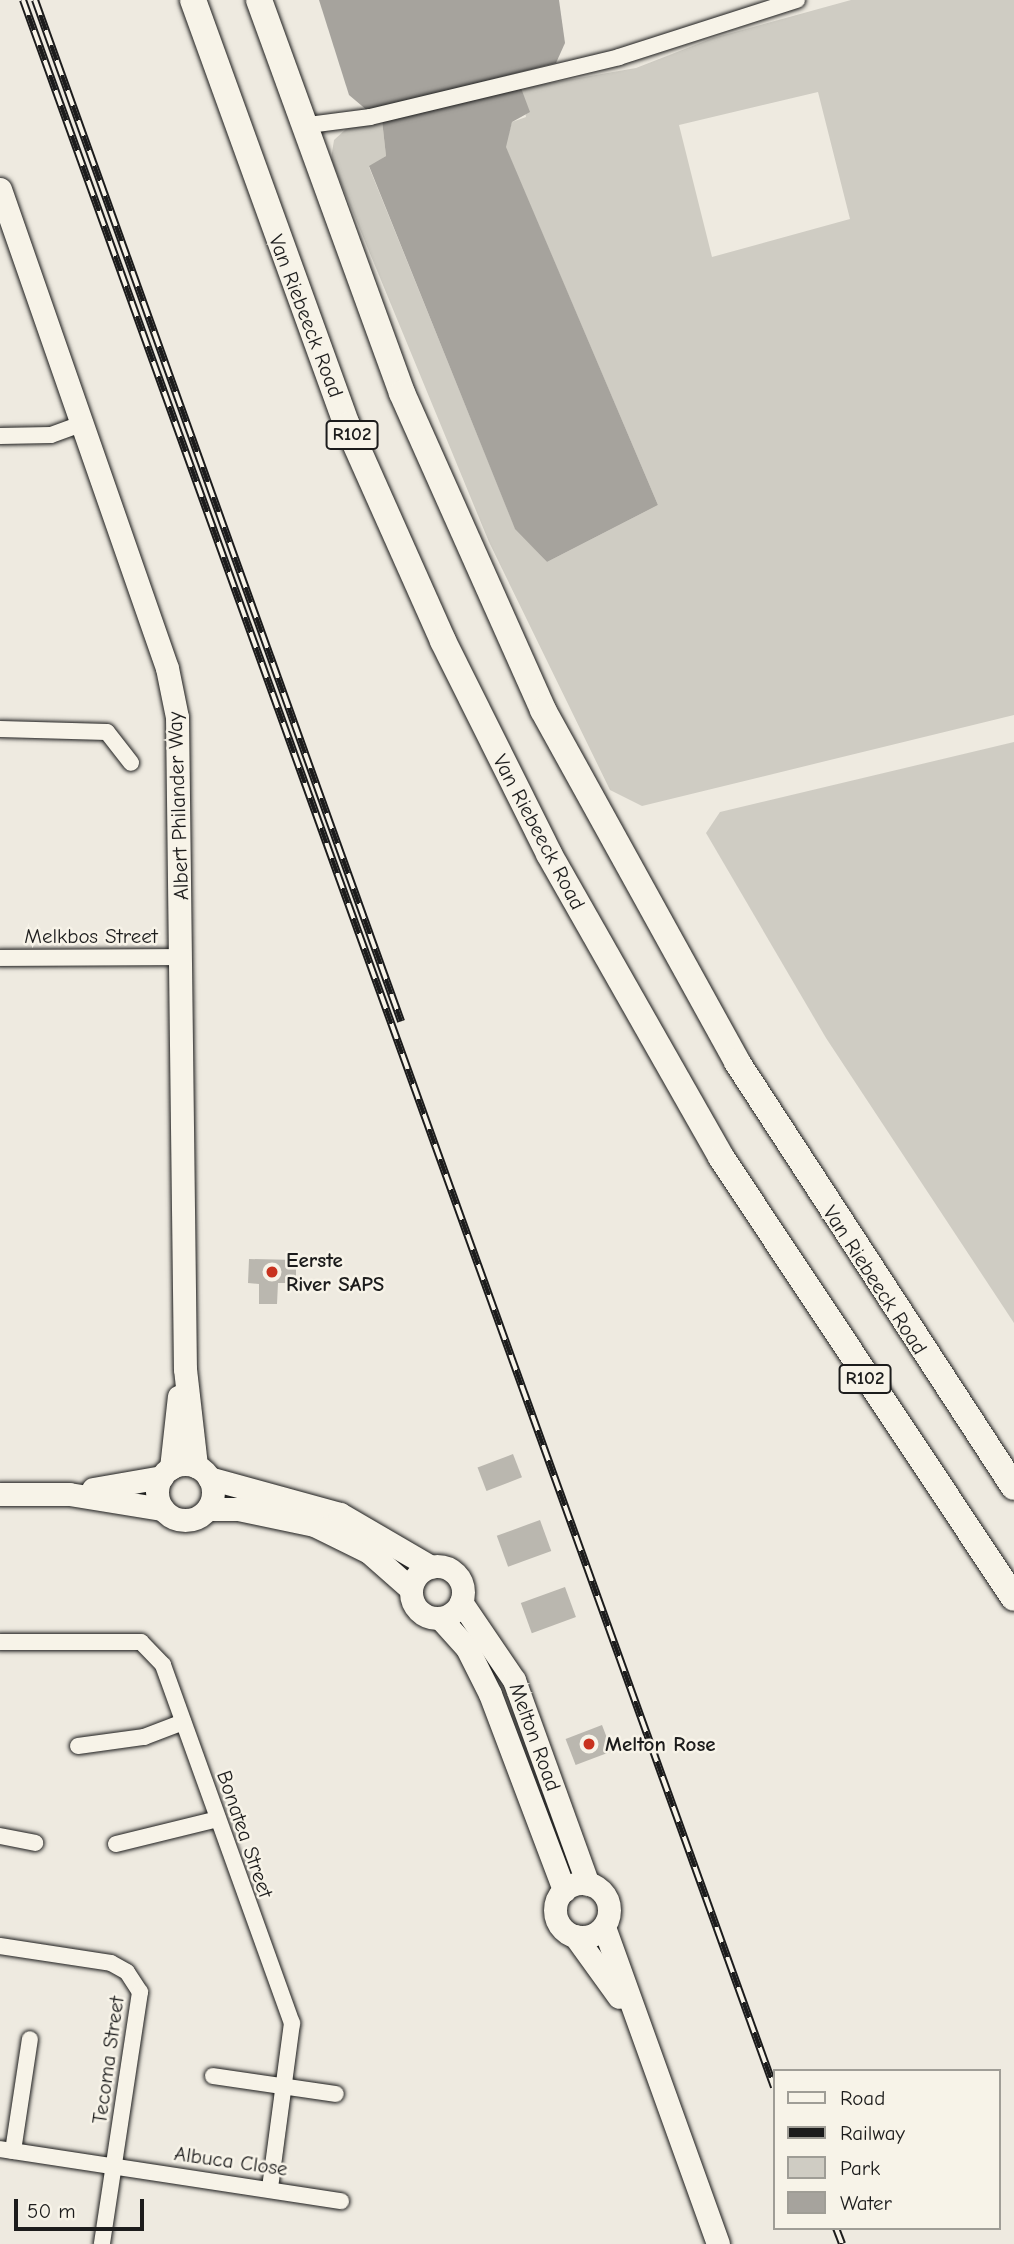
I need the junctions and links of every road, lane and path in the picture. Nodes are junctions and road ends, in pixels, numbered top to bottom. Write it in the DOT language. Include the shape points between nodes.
graph roads {
  1 [pos="193,0"];
  2 [pos="259,0"];
  3 [pos="797,0"];
  4 [pos="301,126"];
  5 [pos="0,189"];
  6 [pos="81,424"];
  7 [pos="0,436"];
  8 [pos="0,729"];
  9 [pos="131,763"];
  10 [pos="183,957"];
  11 [pos="0,958"];
  12 [pos="185,1369"];
  13 [pos="203,1472"];
  14 [pos="166,1473"];
  15 [pos="1014,1487"];
  16 [pos="0,1494"];
  17 [pos="69,1494"];
  18 [pos="163,1509"];
  19 [pos="208,1509"];
  20 [pos="431,1567"];
  21 [pos="411,1589"];
  22 [pos="1014,1598"];
  23 [pos="461,1602"];
  24 [pos="440,1618"];
  25 [pos="0,1642"];
  26 [pos="183,1722"];
  27 [pos="78,1746"];
  28 [pos="218,1819"];
  29 [pos="0,1836"];
  30 [pos="35,1843"];
  31 [pos="116,1844"];
  32 [pos="588,1884"];
  33 [pos="564,1890"];
  34 [pos="604,1927"];
  35 [pos="575,1936"];
  36 [pos="0,1946"];
  37 [pos="635,2020"];
  38 [pos="30,2039"];
  39 [pos="213,2076"];
  40 [pos="286,2088"];
  41 [pos="336,2094"];
  42 [pos="6,2150"];
  43 [pos="114,2166"];
  44 [pos="270,2187"];
  45 [pos="341,2201"];
  46 [pos="102,2244"];
  47 [pos="718,2244"];
  1 -- 22 [label="main road, Van Riebeeck Road / R102" via="347,425 443,641 543,842 721,1157"];
  2 -- 4 [label="main road, Van Riebeeck Road / R102"];
  3 -- 4 [label="street" via="619,57 370,117"];
  4 -- 15 [label="main road, Van Riebeeck Road / R102" via="402,393 573,768 737,1062"];
  5 -- 6 [label="street, Albert Philander Way"];
  6 -- 7 [label="street" via="51,435"];
  6 -- 10 [label="street, Albert Philander Way" via="167,668 177,716"];
  8 -- 9 [label="street" via="107,732"];
  10 -- 11 [label="street, Melkbos Street"];
  10 -- 12 [label="street, Albert Philander Way"];
  12 -- 13 [label="street, Albert Philander Way"];
  12 -- 14 [label="street, Albert Philander Way"];
  13 -- 14 [label="street"];
  13 -- 19 [label="street" via="213,1493"];
  13 -- 20 [label="street" via="340,1514"];
  14 -- 17 [label="street"];
  14 -- 18 [label="street" via="157,1493"];
  16 -- 17 [label="street"];
  17 -- 18 [label="street"];
  18 -- 19 [label="street" via="183,1520"];
  19 -- 21 [label="street" via="238,1508 314,1525 369,1552"];
  20 -- 21 [label="street" via="418,1574"];
  20 -- 23 [label="street" via="454,1573 462,1586"];
  21 -- 24 [label="street" via="418,1611"];
  23 -- 24 [label="street"];
  23 -- 32 [label="street, Melton Road" via="514,1679"];
  24 -- 33 [label="street, Melton Road" via="467,1648 490,1694"];
  25 -- 26 [label="street, Bonatea Street" via="141,1642 163,1665"];
  26 -- 27 [label="street" via="144,1737"];
  26 -- 28 [label="street, Bonatea Street"];
  28 -- 31 [label="street"];
  28 -- 40 [label="street, Bonatea Street" via="292,2023"];
  29 -- 30 [label="street"];
  32 -- 33 [label="street"];
  32 -- 34 [label="street" via="608,1902"];
  33 -- 35 [label="street" via="556,1916"];
  34 -- 35 [label="street" via="591,1936"];
  34 -- 37 [label="street"];
  35 -- 37 [label="street"];
  36 -- 43 [label="street, Tecoma Street" via="111,1963 137,1985"];
  37 -- 47 [label="street"];
  38 -- 42 [label="street"];
  39 -- 40 [label="street"];
  40 -- 41 [label="street"];
  40 -- 44 [label="street, Bonatea Street"];
  42 -- 43 [label="street, Albuca Close"];
  43 -- 44 [label="street, Albuca Close"];
  43 -- 46 [label="street, Tecoma Street"];
  44 -- 45 [label="street, Albuca Close"];
}
